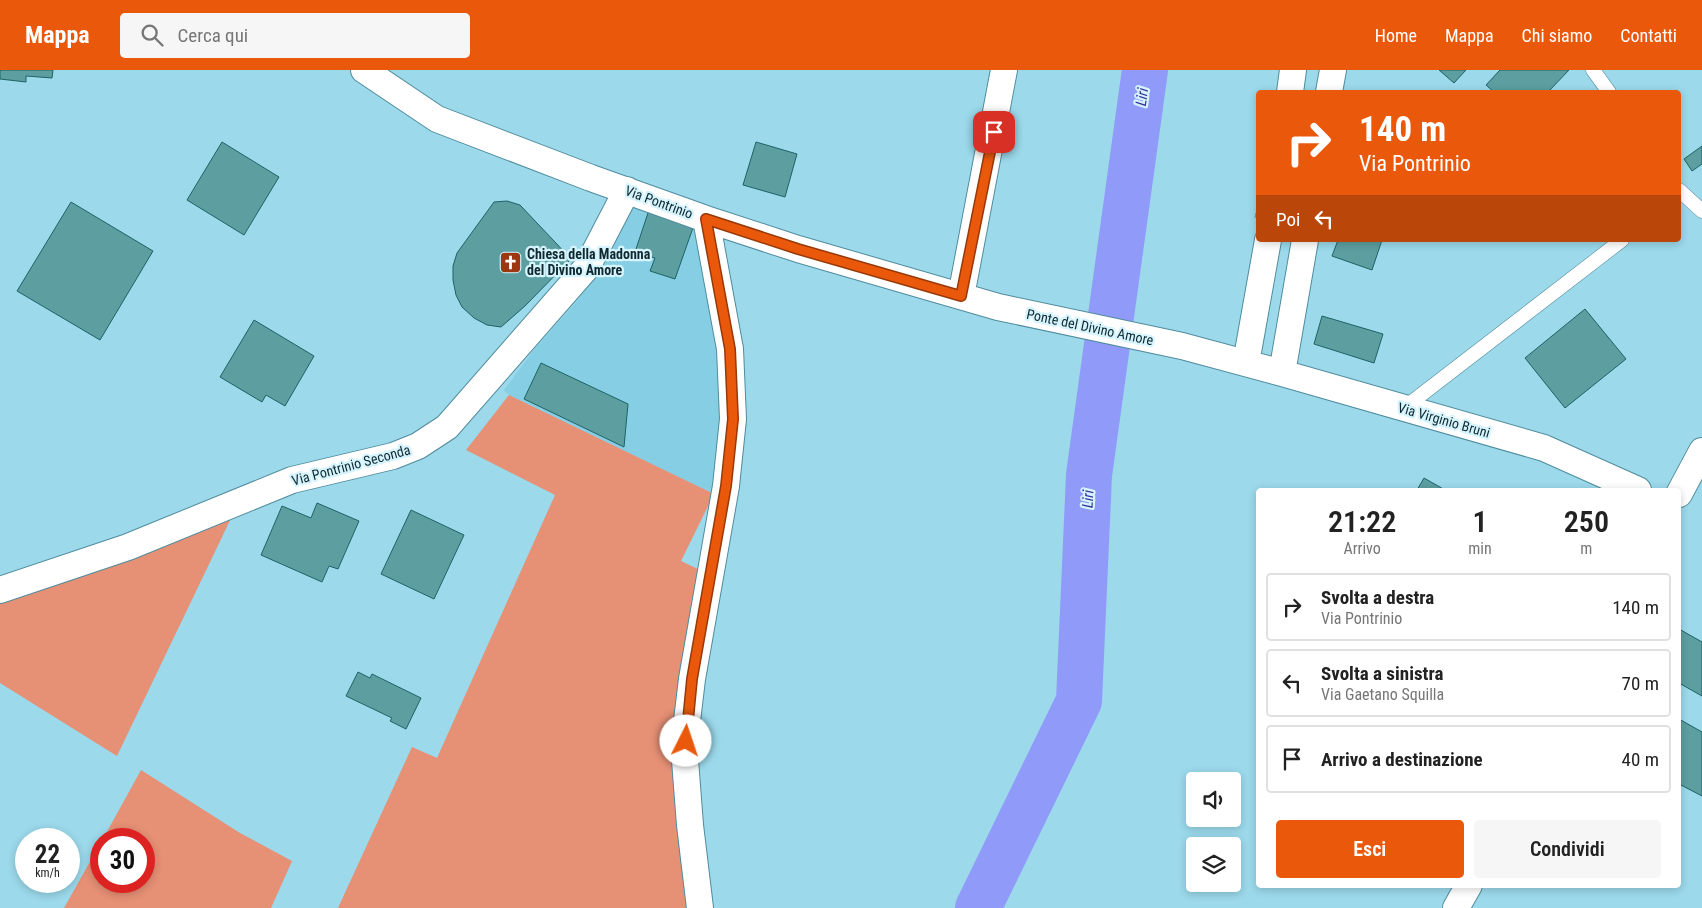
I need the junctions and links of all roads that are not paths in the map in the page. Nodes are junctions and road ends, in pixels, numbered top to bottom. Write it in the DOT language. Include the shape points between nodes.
graph roads {
  1 [pos="364,70"];
  2 [pos="1004,70"];
  3 [pos="1293,70"];
  4 [pos="1333,70"];
  5 [pos="1592,70"];
  6 [pos="1290,90"];
  7 [pos="1329,90"];
  8 [pos="1607,90"];
  9 [pos="627,190"];
  10 [pos="1681,194"];
  11 [pos="1702,211"];
  12 [pos="706,219"];
  13 [pos="1268,242"];
  14 [pos="1304,242"];
  15 [pos="1619,242"];
  16 [pos="961,296"];
  17 [pos="998,307"];
  18 [pos="1246,363"];
  19 [pos="1282,373"];
  20 [pos="1404,408"];
  21 [pos="1702,451"];
  22 [pos="1634,488"];
  23 [pos="1681,490"];
  24 [pos="0,590"];
  25 [pos="1467,888"];
  26 [pos="700,908"];
  27 [pos="1456,908"];
  1 -- 9 [label="street, Via Pontrinio" via="437,119"];
  2 -- 16 [label="street"];
  3 -- 6 [label="street"];
  4 -- 7 [label="street"];
  5 -- 8 [label="lane"];
  9 -- 12 [label="street, Via Pontrinio"];
  9 -- 24 [label="street, Via Pontrinio Seconda" via="586,267 447,427 418,446 393,456 292,480 128,547"];
  10 -- 11 [label="lane"];
  12 -- 16 [label="street, Via Pontrinio"];
  12 -- 26 [label="street" via="730,349 733,419 726,486 687,721 685,760"];
  13 -- 18 [label="street"];
  14 -- 19 [label="street"];
  15 -- 20 [label="lane"];
  16 -- 17 [label="street, Via Pontrinio"];
  17 -- 18 [label="street, Ponte del Divino Amore"];
  18 -- 19 [label="street, Via Virginio Bruni"];
  19 -- 20 [label="street, Via Virginio Bruni"];
  20 -- 22 [label="street, Via Virginio Bruni" via="1544,448"];
  21 -- 23 [label="street"];
  25 -- 27 [label="street"];
}
